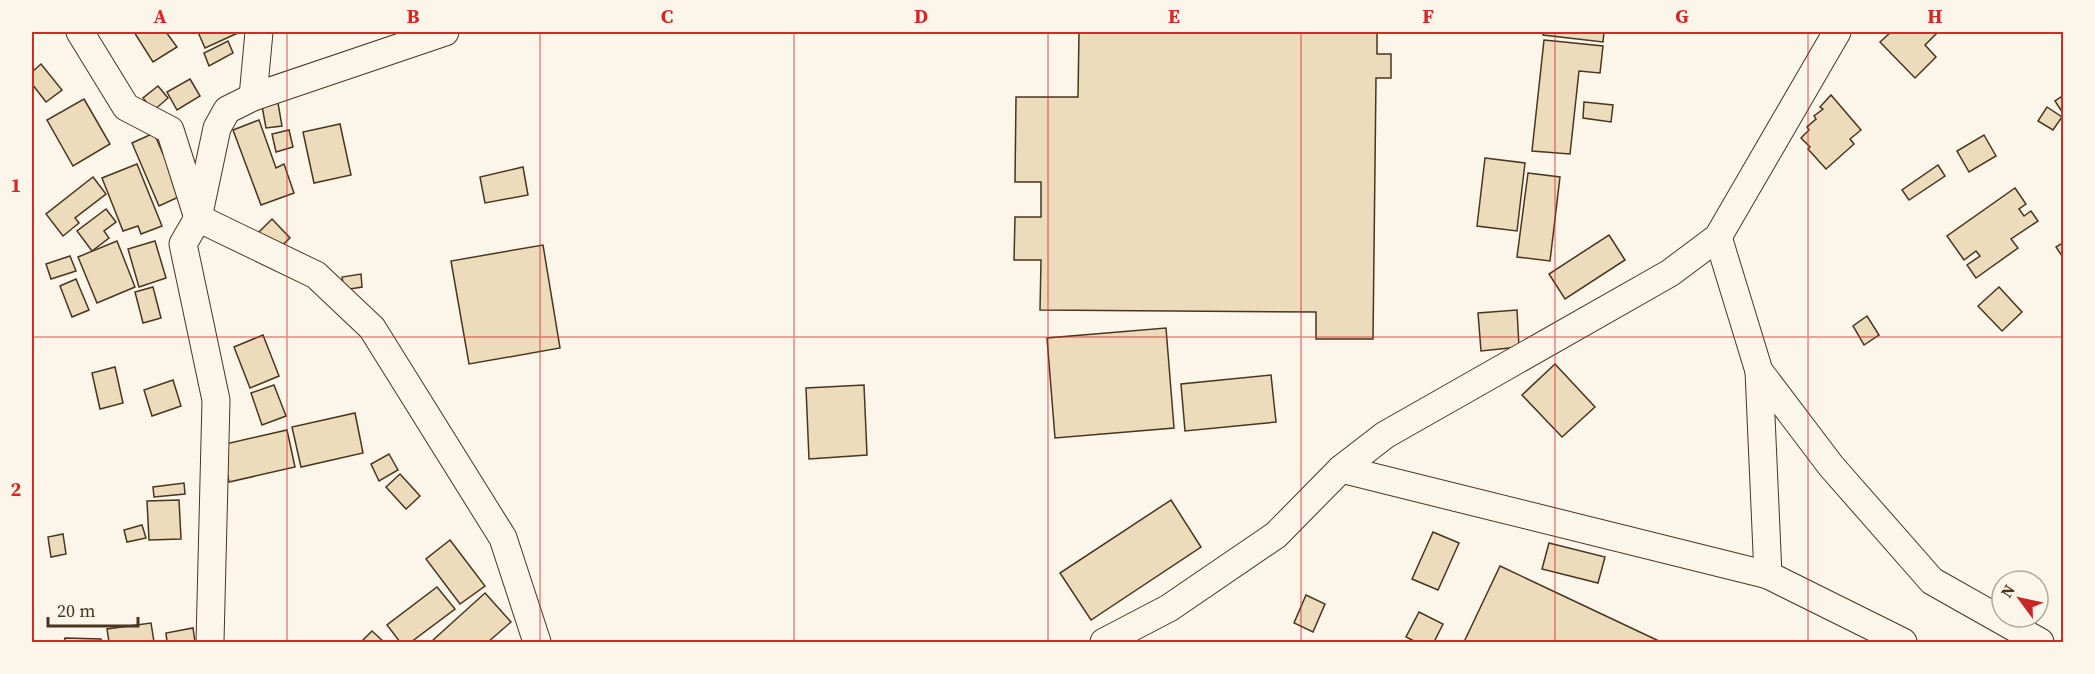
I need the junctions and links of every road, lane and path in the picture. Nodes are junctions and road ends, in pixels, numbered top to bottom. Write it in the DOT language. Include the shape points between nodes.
graph roads {
  1 [pos="80,32"];
  2 [pos="259,32"];
  3 [pos="445,32"];
  4 [pos="1837,32"];
  5 [pos="253,97"];
  6 [pos="198,218"];
  7 [pos="1718,237"];
  8 [pos="1759,371"];
  9 [pos="1341,469"];
  10 [pos="1768,575"];
  11 [pos="210,642"];
  12 [pos="537,642"];
  13 [pos="1104,642"];
  14 [pos="1903,642"];
  15 [pos="2040,642"];
  1 -- 6 [label="street" via="126,107 170,129"];
  2 -- 5 [label="street"];
  3 -- 5 [label="street"];
  4 -- 7 [label="street"];
  5 -- 6 [label="street" via="227,110 217,128"];
  6 -- 11 [label="street" via="183,244 216,400"];
  6 -- 12 [label="street" via="316,275 372,328 503,538"];
  7 -- 8 [label="street"];
  7 -- 9 [label="street" via="1670,273 1385,435"];
  8 -- 10 [label="street"];
  8 -- 15 [label="street" via="1831,466 1932,581"];
  9 -- 10 [label="street"];
  9 -- 13 [label="street" via="1276,535 1169,608"];
  10 -- 14 [label="street"];
}
